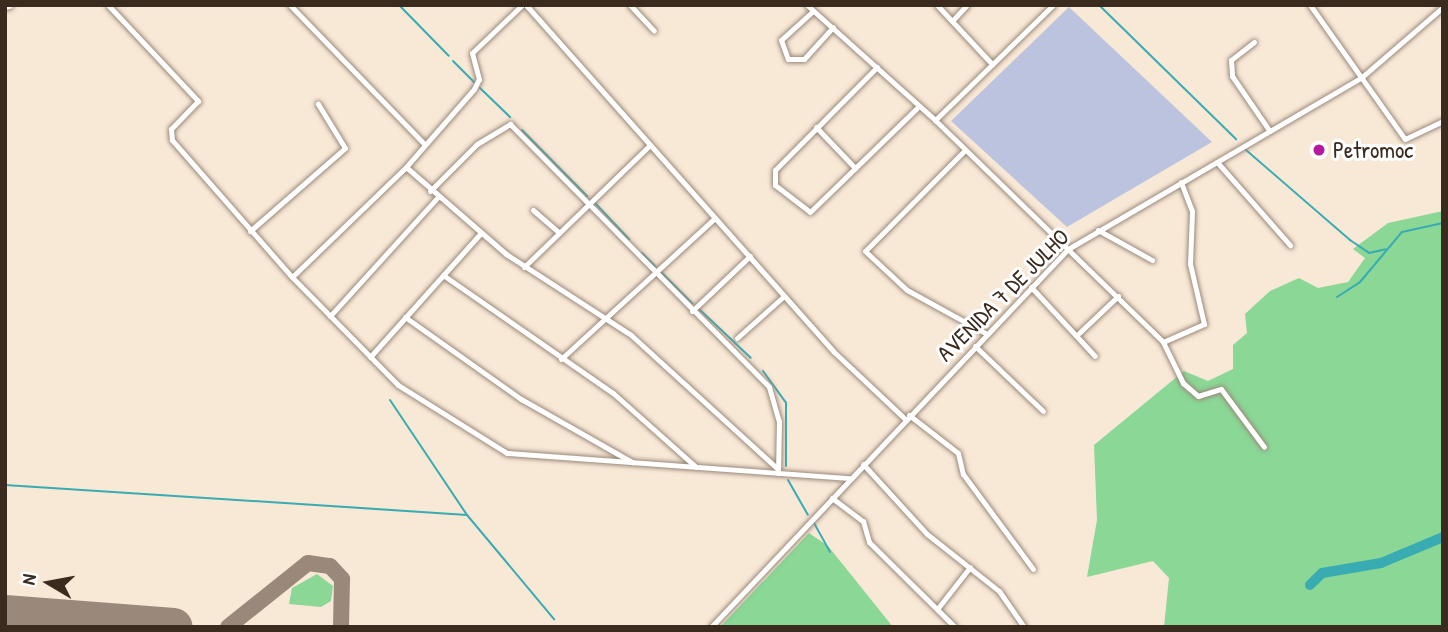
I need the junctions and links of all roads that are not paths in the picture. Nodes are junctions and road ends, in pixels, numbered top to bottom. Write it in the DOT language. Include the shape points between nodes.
graph roads {
  1 [pos="108,5"];
  2 [pos="290,5"];
  3 [pos="524,5"];
  4 [pos="630,5"];
  5 [pos="807,5"];
  6 [pos="937,5"];
  7 [pos="967,5"];
  8 [pos="1053,5"];
  9 [pos="1310,5"];
  10 [pos="1442,7"];
  11 [pos="813,11"];
  12 [pos="952,21"];
  13 [pos="833,27"];
  14 [pos="654,31"];
  15 [pos="1254,42"];
  16 [pos="992,64"];
  17 [pos="877,67"];
  18 [pos="1362,77"];
  19 [pos="318,104"];
  20 [pos="917,108"];
  21 [pos="935,120"];
  22 [pos="1443,121"];
  23 [pos="816,127"];
  24 [pos="1269,130"];
  25 [pos="425,145"];
  26 [pos="650,145"];
  27 [pos="965,150"];
  28 [pos="1217,162"];
  29 [pos="406,167"];
  30 [pos="855,168"];
  31 [pos="1181,182"];
  32 [pos="430,191"];
  33 [pos="438,198"];
  34 [pos="589,203"];
  35 [pos="533,210"];
  36 [pos="714,219"];
  37 [pos="1098,230"];
  38 [pos="250,231"];
  39 [pos="559,233"];
  40 [pos="480,234"];
  41 [pos="1290,245"];
  42 [pos="1068,248"];
  43 [pos="750,256"];
  44 [pos="1152,261"];
  45 [pos="524,267"];
  46 [pos="654,273"];
  47 [pos="443,275"];
  48 [pos="292,277"];
  49 [pos="1031,287"];
  50 [pos="784,296"];
  51 [pos="1118,296"];
  52 [pos="692,311"];
  53 [pos="330,316"];
  54 [pos="405,317"];
  55 [pos="605,322"];
  56 [pos="1079,332"];
  57 [pos="987,334"];
  58 [pos="737,338"];
  59 [pos="1163,342"];
  60 [pos="975,346"];
  61 [pos="1095,356"];
  62 [pos="370,357"];
  63 [pos="561,359"];
  64 [pos="1043,411"];
  65 [pos="907,417"];
  66 [pos="1264,447"];
  67 [pos="634,463"];
  68 [pos="863,464"];
  69 [pos="697,467"];
  70 [pos="778,471"];
  71 [pos="850,478"];
  72 [pos="832,498"];
  73 [pos="970,566"];
  74 [pos="1033,569"];
  75 [pos="937,608"];
  76 [pos="710,627"];
  77 [pos="954,627"];
  78 [pos="1024,627"];
  1 -- 38 [label="street" via="198,101 171,129 172,141"];
  2 -- 25 [label="street"];
  3 -- 25 [label="street" via="472,53 478,82"];
  3 -- 26 [label="street"];
  4 -- 14 [label="street"];
  5 -- 11 [label="street"];
  6 -- 12 [label="street"];
  7 -- 12 [label="street"];
  8 -- 16 [label="street"];
  9 -- 18 [label="street"];
  10 -- 18 [label="street, AVENIDA 7 DE JULHO"];
  11 -- 13 [label="street"];
  11 -- 13 [label="street" via="781,40 788,59 804,59"];
  12 -- 16 [label="street"];
  13 -- 17 [label="street"];
  15 -- 24 [label="street" via="1230,62 1232,76"];
  16 -- 21 [label="street"];
  17 -- 20 [label="street"];
  17 -- 23 [label="street"];
  18 -- 22 [label="street" via="1407,140"];
  18 -- 24 [label="street, AVENIDA 7 DE JULHO"];
  19 -- 38 [label="street" via="345,148"];
  20 -- 21 [label="street"];
  20 -- 30 [label="street"];
  21 -- 27 [label="street"];
  23 -- 30 [label="street"];
  23 -- 30 [label="street" via="772,174 775,185 806,213"];
  24 -- 28 [label="street, AVENIDA 7 DE JULHO"];
  25 -- 29 [label="street"];
  26 -- 34 [label="street"];
  26 -- 36 [label="street"];
  27 -- 42 [label="street"];
  27 -- 57 [label="street" via="866,251 906,290"];
  28 -- 31 [label="street, AVENIDA 7 DE JULHO"];
  28 -- 41 [label="street"];
  29 -- 32 [label="street"];
  29 -- 48 [label="street"];
  31 -- 37 [label="street, AVENIDA 7 DE JULHO"];
  31 -- 59 [label="street" via="1192,211 1190,264 1204,321"];
  32 -- 33 [label="street"];
  32 -- 34 [label="street" via="507,122"];
  33 -- 40 [label="street"];
  33 -- 53 [label="street"];
  34 -- 39 [label="street"];
  34 -- 46 [label="street"];
  35 -- 39 [label="street"];
  36 -- 43 [label="street"];
  36 -- 46 [label="street"];
  37 -- 42 [label="street, AVENIDA 7 DE JULHO"];
  37 -- 44 [label="street"];
  38 -- 48 [label="street"];
  39 -- 45 [label="street"];
  40 -- 45 [label="street"];
  40 -- 47 [label="street"];
  42 -- 49 [label="street, AVENIDA 7 DE JULHO"];
  42 -- 51 [label="street"];
  43 -- 50 [label="street"];
  43 -- 52 [label="street"];
  45 -- 55 [label="street"];
  46 -- 52 [label="street"];
  46 -- 55 [label="street"];
  47 -- 54 [label="street"];
  47 -- 63 [label="street"];
  48 -- 53 [label="street"];
  49 -- 56 [label="street"];
  49 -- 57 [label="street, AVENIDA 7 DE JULHO"];
  50 -- 58 [label="street"];
  50 -- 65 [label="street"];
  51 -- 56 [label="street"];
  51 -- 59 [label="street"];
  52 -- 70 [label="street" via="775,397"];
  53 -- 62 [label="street"];
  54 -- 62 [label="street"];
  54 -- 67 [label="street" via="521,400"];
  55 -- 63 [label="street"];
  55 -- 70 [label="street" via="641,344"];
  56 -- 61 [label="street"];
  57 -- 60 [label="street, AVENIDA 7 DE JULHO"];
  59 -- 66 [label="street" via="1183,383 1198,396 1221,389"];
  60 -- 64 [label="street"];
  60 -- 65 [label="street, AVENIDA 7 DE JULHO"];
  62 -- 67 [label="street" via="419,402 507,453"];
  63 -- 69 [label="street" via="634,409"];
  65 -- 68 [label="street, AVENIDA 7 DE JULHO"];
  65 -- 74 [label="street" via="958,453 963,474"];
  67 -- 69 [label="street"];
  68 -- 71 [label="street, AVENIDA 7 DE JULHO"];
  68 -- 73 [label="street" via="921,529"];
  69 -- 70 [label="street"];
  70 -- 71 [label="street"];
  71 -- 72 [label="street, AVENIDA 7 DE JULHO"];
  72 -- 75 [label="street" via="863,521 869,542"];
  72 -- 76 [label="street, AVENIDA 7 DE JULHO"];
  73 -- 75 [label="street"];
  73 -- 78 [label="street" via="999,591"];
  75 -- 77 [label="street"];
}
